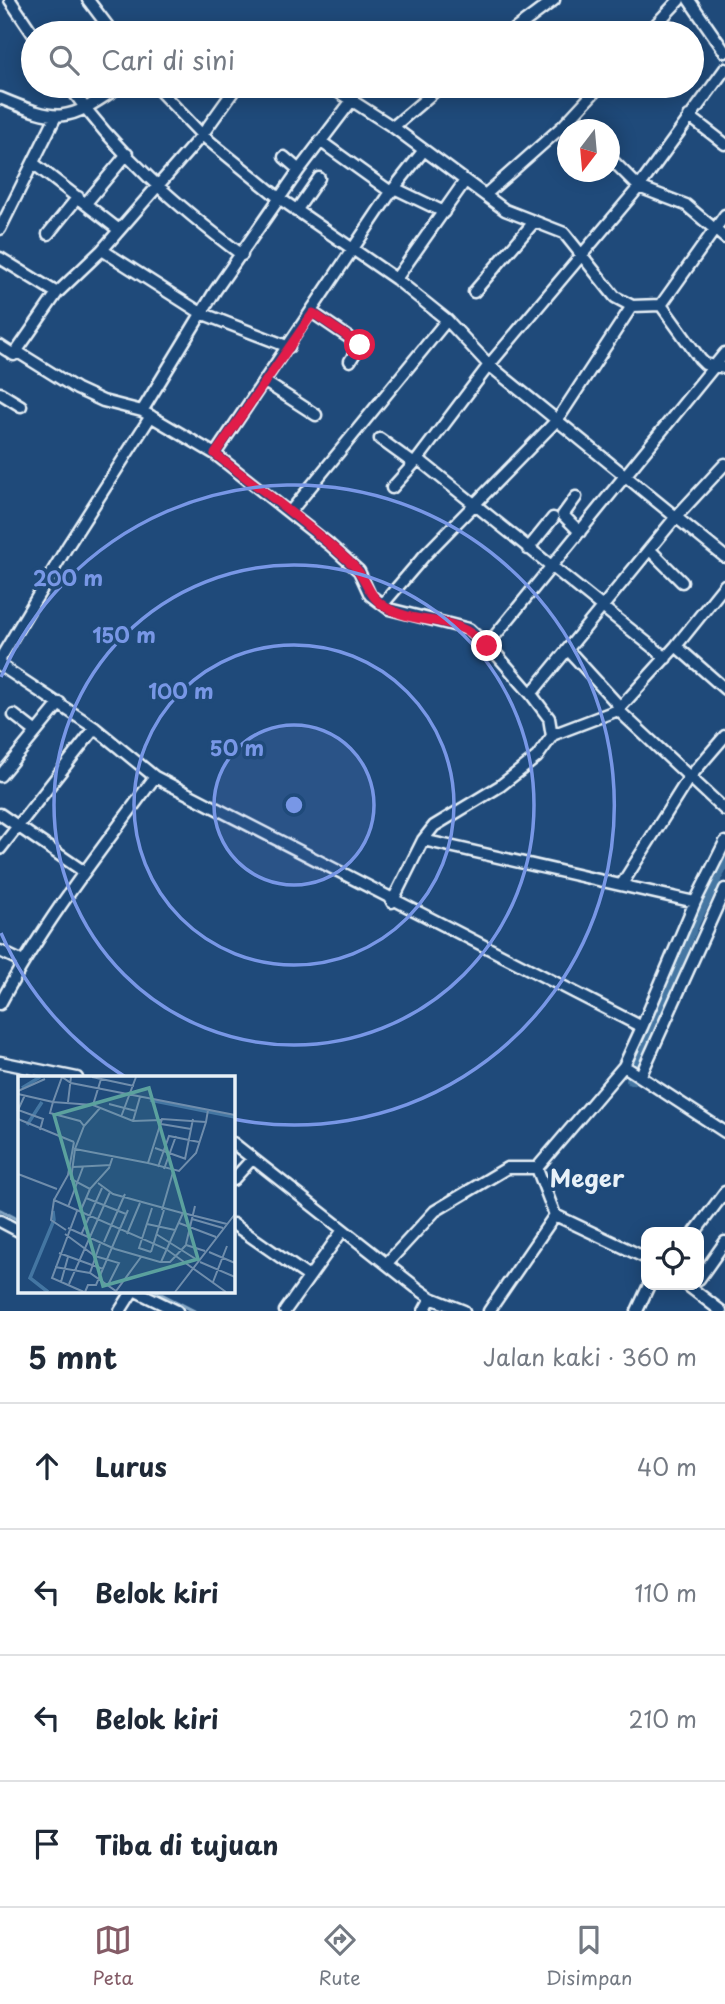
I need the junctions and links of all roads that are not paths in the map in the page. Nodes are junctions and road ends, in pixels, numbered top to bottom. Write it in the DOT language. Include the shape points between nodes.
graph roads {
  1 [pos="10,0"];
  2 [pos="88,0"];
  3 [pos="554,0"];
  4 [pos="680,0"];
  5 [pos="689,0"];
  6 [pos="24,21"];
  7 [pos="104,21"];
  8 [pos="526,21"];
  9 [pos="660,21"];
  10 [pos="704,21"];
  11 [pos="704,22"];
  12 [pos="725,52"];
  13 [pos="725,69"];
  14 [pos="704,96"];
  15 [pos="0,98"];
  16 [pos="78,98"];
  17 [pos="103,98"];
  18 [pos="167,98"];
  19 [pos="228,98"];
  20 [pos="427,98"];
  21 [pos="590,98"];
  22 [pos="703,98"];
  23 [pos="353,99"];
  24 [pos="86,110"];
  25 [pos="689,116"];
  26 [pos="55,118"];
  27 [pos="573,119"];
  28 [pos="393,127"];
  29 [pos="202,135"];
  30 [pos="557,135"];
  31 [pos="320,141"];
  32 [pos="725,144"];
  33 [pos="424,150"];
  34 [pos="127,154"];
  35 [pos="284,158"];
  36 [pos="33,163"];
  37 [pos="620,168"];
  38 [pos="299,170"];
  39 [pos="319,178"];
  40 [pos="466,181"];
  41 [pos="156,186"];
  42 [pos="639,187"];
  43 [pos="392,190"];
  44 [pos="485,195"];
  45 [pos="279,198"];
  46 [pos="82,200"];
  47 [pos="296,211"];
  48 [pos="444,212"];
  49 [pos="725,215"];
  50 [pos="534,222"];
  51 [pos="717,228"];
  52 [pos="0,229"];
  53 [pos="119,230"];
  54 [pos="48,234"];
  55 [pos="725,238"];
  56 [pos="102,250"];
  57 [pos="353,250"];
  58 [pos="242,255"];
  59 [pos="580,255"];
  60 [pos="0,258"];
  61 [pos="396,279"];
  62 [pos="474,292"];
  63 [pos="57,293"];
  64 [pos="661,305"];
  65 [pos="632,306"];
  66 [pos="201,313"];
  67 [pos="313,313"];
  68 [pos="447,320"];
  69 [pos="0,346"];
  70 [pos="289,346"];
  71 [pos="16,351"];
  72 [pos="725,353"];
  73 [pos="350,361"];
  74 [pos="489,365"];
  75 [pos="713,366"];
  76 [pos="725,368"];
  77 [pos="265,382"];
  78 [pos="0,393"];
  79 [pos="21,406"];
  80 [pos="147,413"];
  81 [pos="316,415"];
  82 [pos="558,419"];
  83 [pos="380,439"];
  84 [pos="215,454"];
  85 [pos="415,461"];
  86 [pos="725,464"];
  87 [pos="624,475"];
  88 [pos="392,488"];
  89 [pos="576,497"];
  90 [pos="474,508"];
  91 [pos="290,512"];
  92 [pos="554,518"];
  93 [pos="675,518"];
  94 [pos="580,532"];
  95 [pos="528,549"];
  96 [pos="650,550"];
  97 [pos="725,557"];
  98 [pos="551,569"];
  99 [pos="682,582"];
  100 [pos="725,585"];
  101 [pos="383,604"];
  102 [pos="603,608"];
  103 [pos="677,646"];
  104 [pos="486,647"];
  105 [pos="569,651"];
  106 [pos="666,658"];
  107 [pos="0,659"];
  108 [pos="0,665"];
  109 [pos="725,689"];
  110 [pos="531,694"];
  111 [pos="60,703"];
  112 [pos="620,709"];
  113 [pos="14,715"];
  114 [pos="95,728"];
  115 [pos="36,732"];
  116 [pos="552,735"];
  117 [pos="725,736"];
  118 [pos="4,764"];
  119 [pos="0,776"];
  120 [pos="155,777"];
  121 [pos="688,778"];
  122 [pos="725,810"];
  123 [pos="0,814"];
  124 [pos="16,826"];
  125 [pos="423,840"];
  126 [pos="725,842"];
  127 [pos="0,849"];
  128 [pos="83,872"];
  129 [pos="622,884"];
  130 [pos="725,889"];
  131 [pos="393,902"];
  132 [pos="695,902"];
  133 [pos="0,951"];
  134 [pos="23,962"];
  135 [pos="0,1004"];
  136 [pos="642,1027"];
  137 [pos="0,1062"];
  138 [pos="624,1066"];
  139 [pos="641,1075"];
  140 [pos="67,1076"];
  141 [pos="725,1132"];
  142 [pos="234,1144"];
  143 [pos="252,1159"];
  144 [pos="537,1168"];
  145 [pos="234,1179"];
  146 [pos="725,1192"];
  147 [pos="555,1215"];
  148 [pos="0,1221"];
  149 [pos="234,1225"];
  150 [pos="699,1227"];
  151 [pos="18,1230"];
  152 [pos="343,1230"];
  153 [pos="725,1242"];
  154 [pos="641,1256"];
  155 [pos="387,1263"];
  156 [pos="704,1272"];
  157 [pos="309,1277"];
  158 [pos="646,1290"];
  159 [pos="696,1290"];
  160 [pos="133,1294"];
  161 [pos="139,1294"];
  162 [pos="432,1298"];
  163 [pos="725,1298"];
  164 [pos="719,1310"];
  165 [pos="120,1311"];
  166 [pos="177,1311"];
  167 [pos="285,1311"];
  168 [pos="424,1311"];
  169 [pos="464,1311"];
  170 [pos="489,1311"];
  171 [pos="636,1311"];
  1 -- 6 [label="street"];
  2 -- 7 [label="street"];
  3 -- 8 [label="street"];
  4 -- 9 [label="street"];
  5 -- 10 [label="street"];
  11 -- 12 [label="street"];
  13 -- 14 [label="street"];
  15 -- 26 [label="street"];
  16 -- 24 [label="street"];
  17 -- 24 [label="street"];
  18 -- 29 [label="street"];
  19 -- 29 [label="street"];
  20 -- 28 [label="street"];
  21 -- 27 [label="street"];
  22 -- 25 [label="street"];
  23 -- 28 [label="street"];
  23 -- 31 [label="street"];
  24 -- 26 [label="street"];
  24 -- 34 [label="street"];
  25 -- 32 [label="street"];
  25 -- 42 [label="street"];
  26 -- 36 [label="street"];
  28 -- 33 [label="street"];
  29 -- 41 [label="street"];
  29 -- 45 [label="street"];
  30 -- 44 [label="street"];
  31 -- 38 [label="street"];
  31 -- 43 [label="street"];
  33 -- 40 [label="street"];
  33 -- 43 [label="street"];
  34 -- 41 [label="street"];
  34 -- 46 [label="street"];
  35 -- 38 [label="street"];
  36 -- 46 [label="street"];
  36 -- 52 [label="street"];
  37 -- 42 [label="street"];
  38 -- 45 [label="street"];
  39 -- 47 [label="street"];
  40 -- 44 [label="street"];
  40 -- 48 [label="street"];
  41 -- 53 [label="street"];
  41 -- 58 [label="street"];
  42 -- 51 [label="street" via="686,205"];
  42 -- 59 [label="street"];
  43 -- 48 [label="street"];
  43 -- 57 [label="street"];
  44 -- 50 [label="street"];
  45 -- 47 [label="street"];
  45 -- 58 [label="street"];
  46 -- 53 [label="street"];
  46 -- 54 [label="street"];
  47 -- 57 [label="street"];
  48 -- 61 [label="street"];
  49 -- 51 [label="street"];
  50 -- 59 [label="street" via="564,233"];
  50 -- 62 [label="street"];
  51 -- 55 [label="street"];
  51 -- 64 [label="street"];
  53 -- 56 [label="street"];
  56 -- 63 [label="street"];
  56 -- 66 [label="street"];
  57 -- 61 [label="street"];
  57 -- 67 [label="street"];
  58 -- 66 [label="street"];
  59 -- 65 [label="street" via="609,291"];
  59 -- 74 [label="street"];
  60 -- 63 [label="street"];
  61 -- 68 [label="street"];
  63 -- 71 [label="street"];
  64 -- 65 [label="street"];
  64 -- 75 [label="street" via="699,359"];
  65 -- 82 [label="street"];
  66 -- 70 [label="street"];
  66 -- 80 [label="street"];
  67 -- 70 [label="street"];
  67 -- 73 [label="street" via="360,345"];
  68 -- 74 [label="street"];
  68 -- 91 [label="street"];
  69 -- 71 [label="street" via="14,355"];
  70 -- 77 [label="street"];
  71 -- 80 [label="street" via="95,398"];
  72 -- 75 [label="street"];
  74 -- 82 [label="street"];
  74 -- 85 [label="street"];
  75 -- 76 [label="street"];
  75 -- 87 [label="street"];
  77 -- 81 [label="street"];
  77 -- 84 [label="street"];
  78 -- 79 [label="street"];
  80 -- 84 [label="street"];
  80 -- 107 [label="street"];
  82 -- 87 [label="street"];
  82 -- 90 [label="street"];
  83 -- 85 [label="street"];
  84 -- 91 [label="street"];
  85 -- 88 [label="street"];
  85 -- 90 [label="street"];
  86 -- 93 [label="street"];
  87 -- 93 [label="street"];
  87 -- 94 [label="street"];
  89 -- 94 [label="street" via="563,515"];
  90 -- 95 [label="street"];
  90 -- 101 [label="street"];
  91 -- 101 [label="street" via="359,571 366,589"];
  92 -- 95 [label="street"];
  93 -- 96 [label="street"];
  93 -- 97 [label="street"];
  94 -- 98 [label="street"];
  95 -- 98 [label="street"];
  96 -- 99 [label="street"];
  96 -- 102 [label="street"];
  98 -- 102 [label="street"];
  98 -- 104 [label="street"];
  100 -- 103 [label="street"];
  101 -- 104 [label="street" via="415,617 464,627"];
  102 -- 105 [label="street"];
  102 -- 106 [label="street"];
  103 -- 106 [label="street"];
  103 -- 109 [label="street"];
  104 -- 110 [label="street"];
  105 -- 110 [label="street"];
  105 -- 112 [label="street"];
  106 -- 112 [label="street"];
  108 -- 111 [label="street"];
  110 -- 116 [label="street" via="549,718"];
  111 -- 114 [label="street"];
  111 -- 115 [label="street"];
  112 -- 116 [label="street"];
  112 -- 121 [label="street"];
  113 -- 115 [label="street"];
  114 -- 120 [label="street"];
  114 -- 124 [label="street"];
  115 -- 118 [label="street"];
  116 -- 125 [label="street" via="537,757 500,786 440,821"];
  117 -- 121 [label="street"];
  118 -- 119 [label="street"];
  120 -- 128 [label="street"];
  120 -- 131 [label="street"];
  121 -- 122 [label="street"];
  121 -- 129 [label="street"];
  123 -- 124 [label="street"];
  124 -- 127 [label="street"];
  124 -- 128 [label="street"];
  125 -- 129 [label="street"];
  125 -- 131 [label="street"];
  126 -- 132 [label="street"];
  128 -- 134 [label="street"];
  129 -- 132 [label="street"];
  130 -- 139 [label="street"];
  131 -- 136 [label="street"];
  132 -- 136 [label="street"];
  133 -- 134 [label="street"];
  134 -- 135 [label="street"];
  136 -- 138 [label="street"];
  137 -- 140 [label="street"];
  138 -- 139 [label="street"];
  138 -- 144 [label="street"];
  139 -- 141 [label="street"];
  142 -- 143 [label="street"];
  143 -- 145 [label="street"];
  143 -- 152 [label="street"];
  144 -- 147 [label="street"];
  144 -- 155 [label="street" via="506,1168 435,1210"];
  146 -- 150 [label="street"];
  147 -- 154 [label="street"];
  147 -- 170 [label="street"];
  148 -- 151 [label="street"];
  149 -- 157 [label="street"];
  152 -- 155 [label="street"];
  152 -- 157 [label="street"];
  153 -- 156 [label="street"];
  155 -- 162 [label="street"];
  157 -- 167 [label="street"];
  158 -- 171 [label="street"];
  159 -- 164 [label="street"];
  160 -- 165 [label="street"];
  161 -- 166 [label="street"];
  162 -- 168 [label="street"];
  162 -- 169 [label="street"];
  163 -- 164 [label="street"];
}
